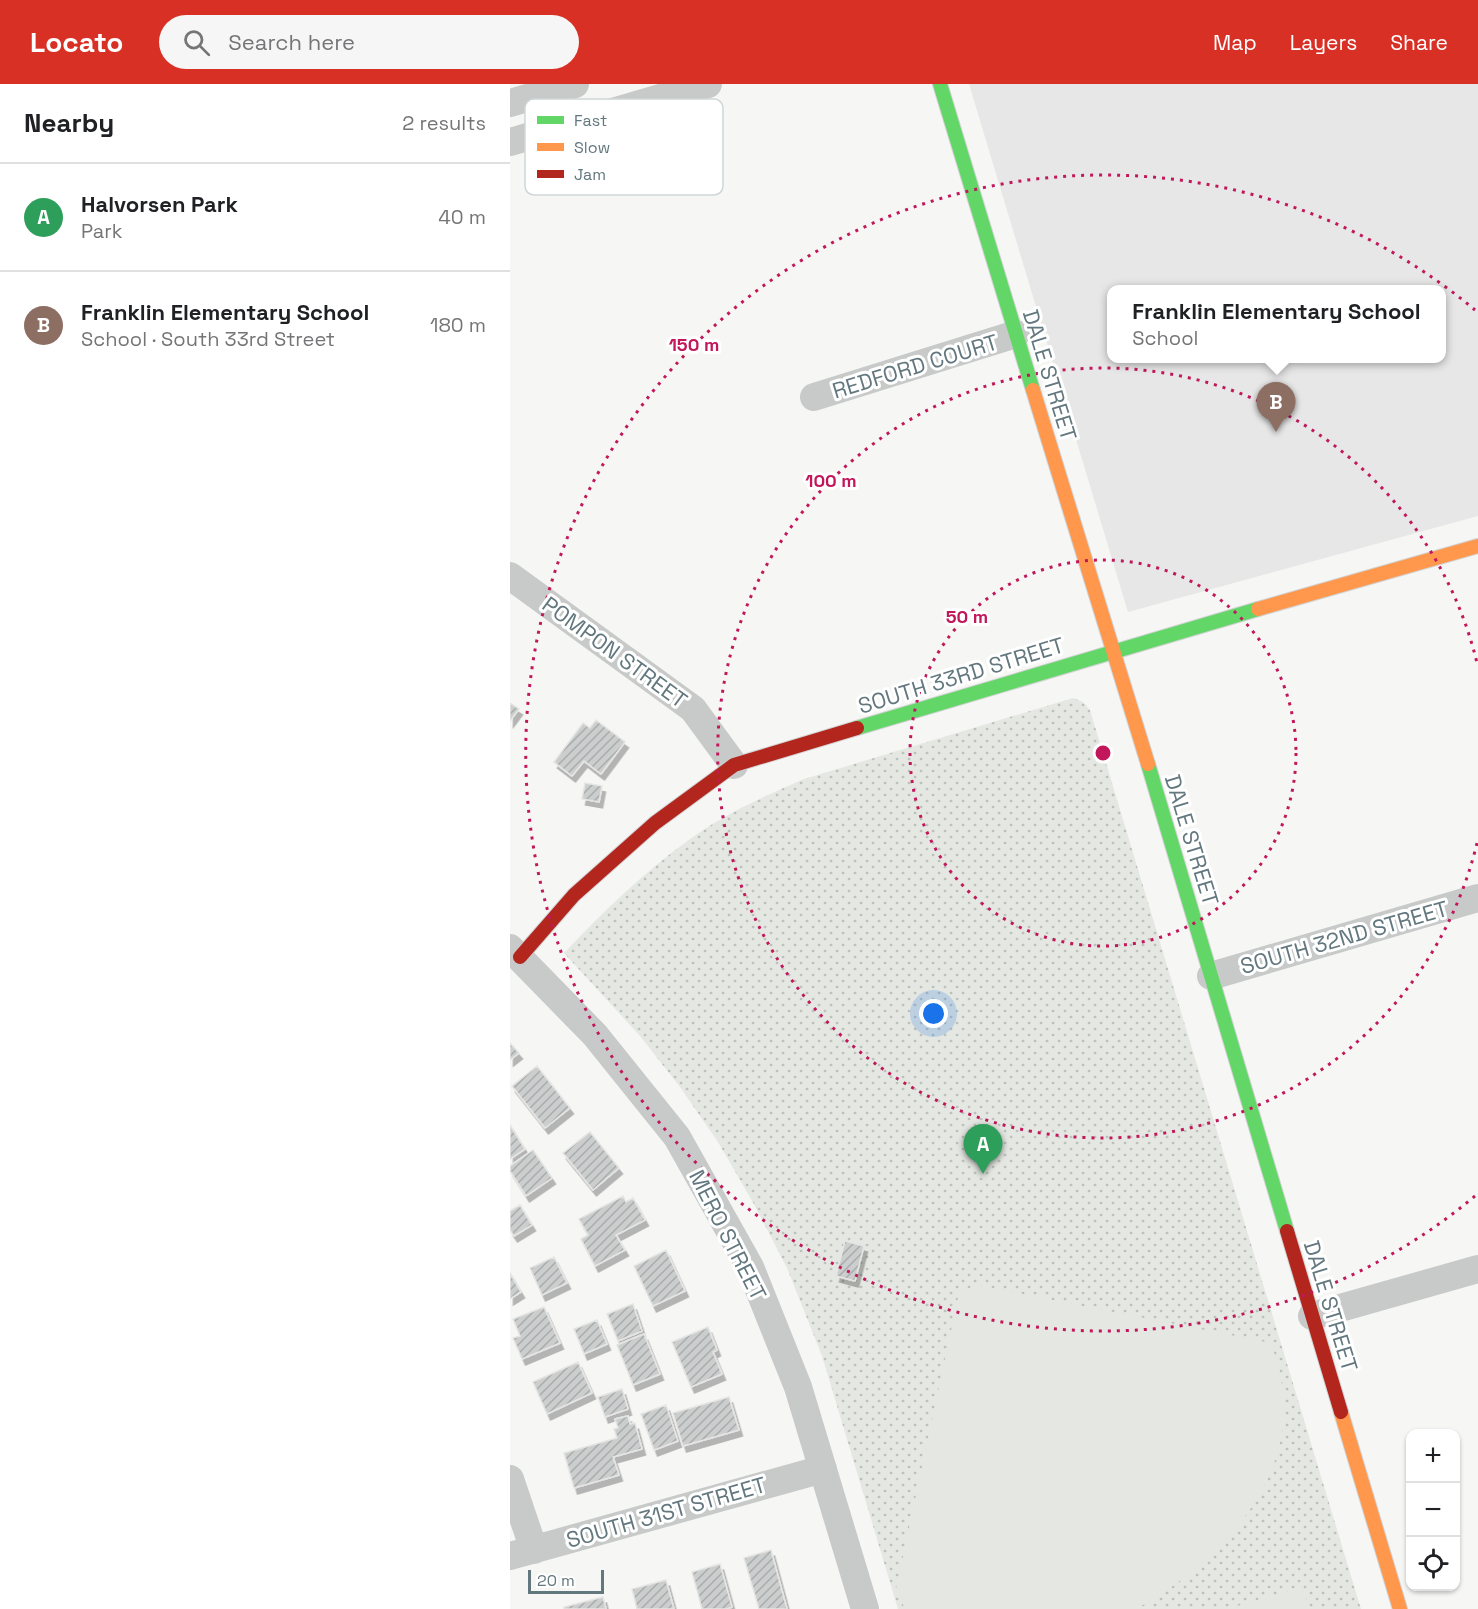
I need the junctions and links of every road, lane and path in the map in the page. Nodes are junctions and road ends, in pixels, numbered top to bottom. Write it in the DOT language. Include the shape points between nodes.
graph roads {
  1 [pos="708,84"];
  2 [pos="940,84"];
  3 [pos="567,85"];
  4 [pos="657,99"];
  5 [pos="510,103"];
  6 [pos="525,138"];
  7 [pos="510,142"];
  8 [pos="1016,334"];
  9 [pos="814,397"];
  10 [pos="1478,546"];
  11 [pos="510,576"];
  12 [pos="1114,651"];
  13 [pos="734,765"];
  14 [pos="1478,898"];
  15 [pos="515,952"];
  16 [pos="1211,976"];
  17 [pos="1478,1269"];
  18 [pos="1312,1316"];
  19 [pos="823,1469"];
  20 [pos="510,1479"];
  21 [pos="522,1553"];
  22 [pos="865,1609"];
  23 [pos="1400,1609"];
  1 -- 4 [label="street"];
  2 -- 8 [label="street, DALE STREET"];
  3 -- 5 [label="street"];
  6 -- 7 [label="street"];
  8 -- 9 [label="street, REDFORD COURT"];
  8 -- 12 [label="street, DALE STREET"];
  10 -- 12 [label="street, SOUTH 33RD STREET"];
  11 -- 13 [label="street, POMPON STREET" via="693,709"];
  12 -- 13 [label="street, SOUTH 33RD STREET"];
  12 -- 16 [label="street, DALE STREET"];
  13 -- 15 [label="street, SOUTH 33RD STREET" via="655,823"];
  14 -- 16 [label="street, SOUTH 32ND STREET"];
  15 -- 19 [label="street, MERO STREET" via="595,1035 677,1137 750,1266 798,1387"];
  16 -- 18 [label="street, DALE STREET"];
  17 -- 18 [label="street"];
  18 -- 23 [label="street, DALE STREET"];
  19 -- 21 [label="street, SOUTH 31ST STREET"];
  19 -- 22 [label="street, MERO STREET"];
  20 -- 21 [label="street"];
}
